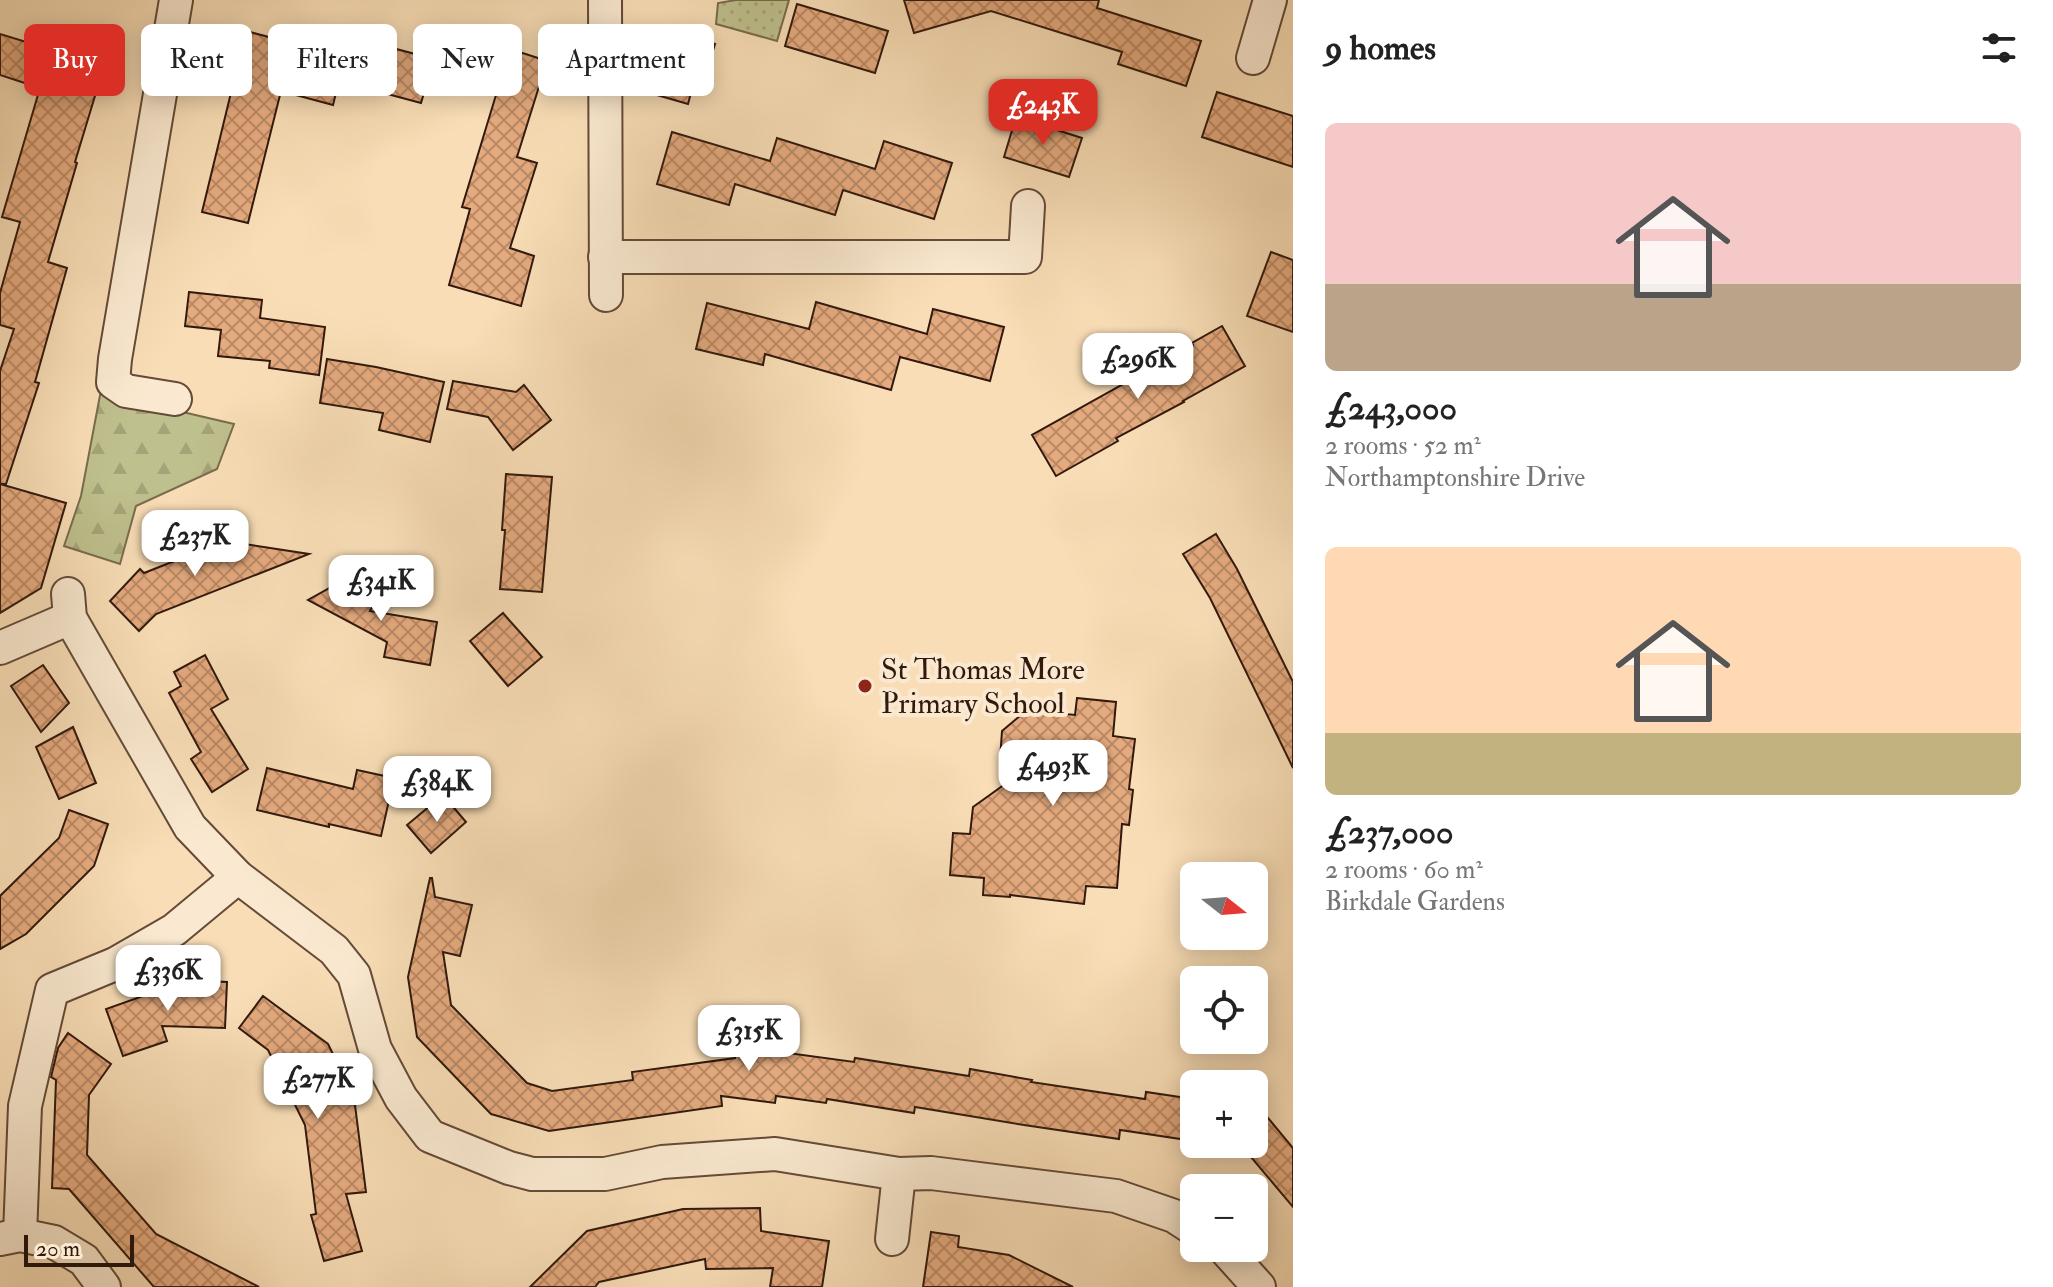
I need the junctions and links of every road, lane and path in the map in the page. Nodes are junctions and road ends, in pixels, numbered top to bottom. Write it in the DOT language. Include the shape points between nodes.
graph roads {
  1 [pos="176,0"];
  2 [pos="605,0"];
  3 [pos="1270,0"];
  4 [pos="1253,58"];
  5 [pos="1028,206"];
  6 [pos="605,257"];
  7 [pos="606,295"];
  8 [pos="175,399"];
  9 [pos="0,648"];
  10 [pos="238,877"];
  11 [pos="899,1174"];
  12 [pos="1180,1220"];
  13 [pos="10,1237"];
  14 [pos="892,1239"];
  15 [pos="1237,1262"];
  16 [pos="104,1287"];
  17 [pos="1259,1287"];
  1 -- 8 [label="street" via="113,382 126,391"];
  2 -- 6 [label="street"];
  3 -- 4 [label="street"];
  5 -- 6 [label="street" via="1025,257"];
  6 -- 7 [label="street"];
  9 -- 10 [label="street" via="69,606 190,827"];
  10 -- 11 [label="street" via="334,950 354,975 375,1049 401,1098 430,1136 532,1174 605,1174 662,1162 775,1154"];
  10 -- 13 [label="street" via="174,930 115,964 52,990 25,1106"];
  11 -- 12 [label="street" via="931,1173 1116,1196"];
  11 -- 14 [label="street"];
  13 -- 16 [label="street" via="54,1242 84,1260"];
  15 -- 17 [label="street"];
}
